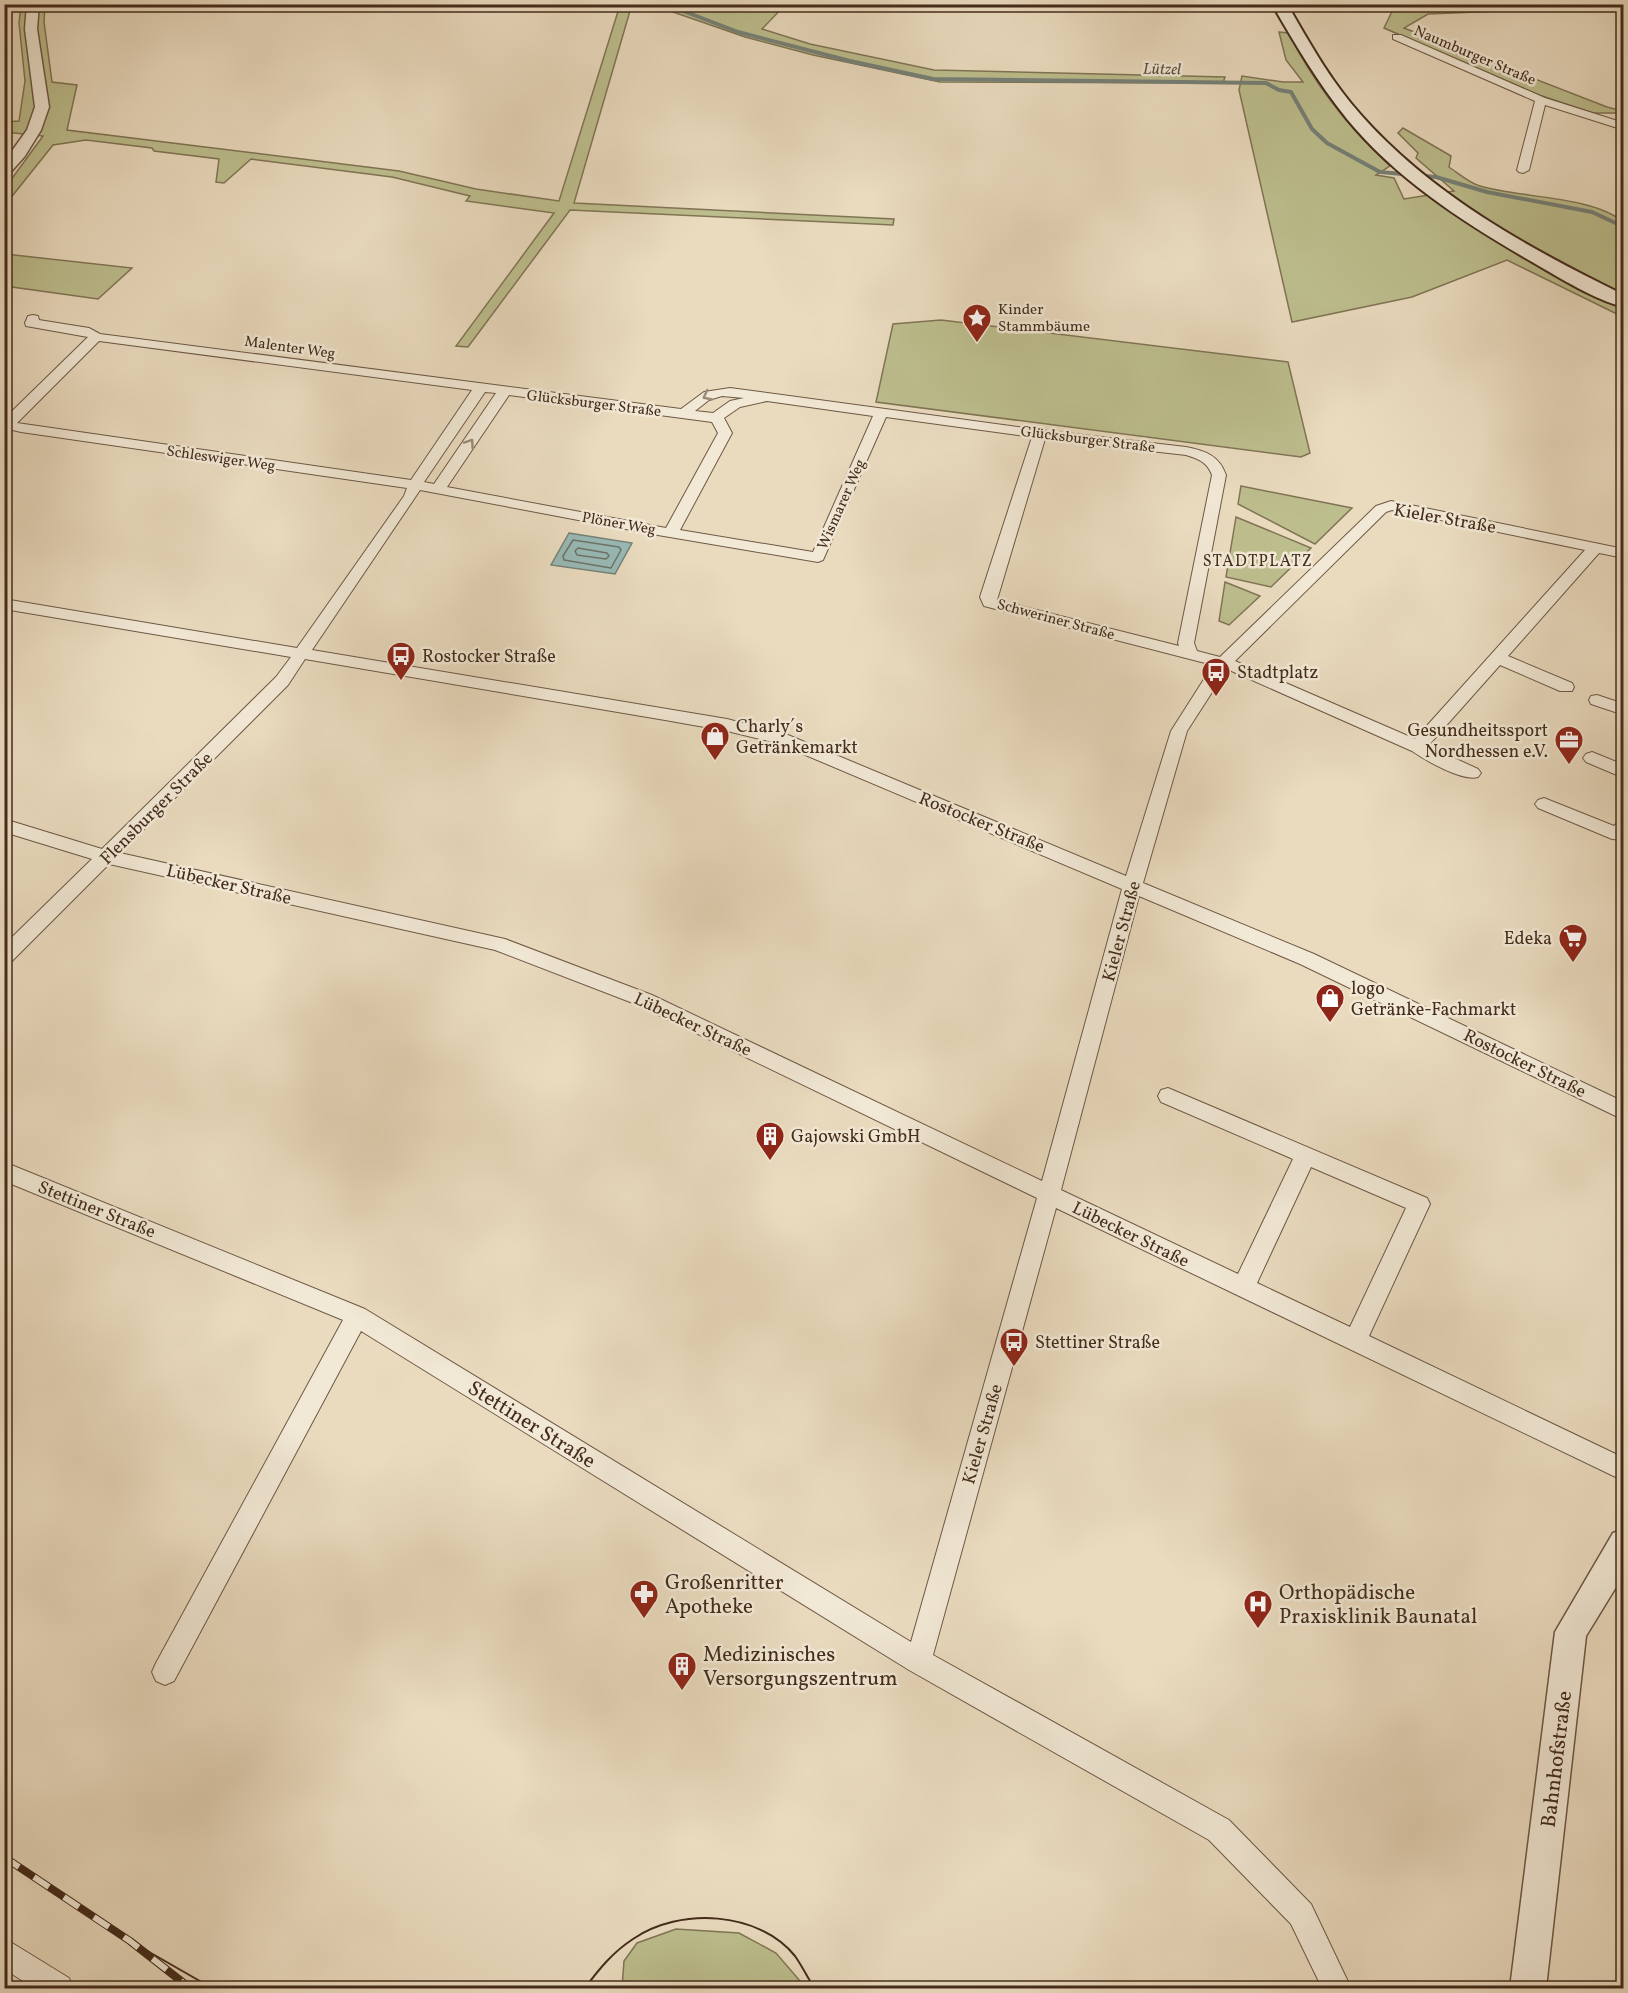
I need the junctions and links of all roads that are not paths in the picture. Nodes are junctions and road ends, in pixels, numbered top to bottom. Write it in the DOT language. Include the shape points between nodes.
graph roads {
  1 [pos="33,4"];
  2 [pos="1279,4"];
  3 [pos="1397,37"];
  4 [pos="1541,100"];
  5 [pos="1623,127"];
  6 [pos="1523,170"];
  7 [pos="4,171"];
  8 [pos="1623,302"];
  9 [pos="33,319"];
  10 [pos="96,337"];
  11 [pos="480,389"];
  12 [pos="504,392"];
  13 [pos="763,398"];
  14 [pos="881,413"];
  15 [pos="684,414"];
  16 [pos="716,418"];
  17 [pos="7,423"];
  18 [pos="1040,434"];
  19 [pos="415,485"];
  20 [pos="437,491"];
  21 [pos="671,532"];
  22 [pos="1596,548"];
  23 [pos="1623,554"];
  24 [pos="4,604"];
  25 [pos="302,654"];
  26 [pos="1191,654"];
  27 [pos="1496,657"];
  28 [pos="1222,663"];
  29 [pos="1566,687"];
  30 [pos="1597,700"];
  31 [pos="1623,710"];
  32 [pos="1418,747"];
  33 [pos="1592,758"];
  34 [pos="1623,772"];
  35 [pos="1472,773"];
  36 [pos="1544,804"];
  37 [pos="4,825"];
  38 [pos="1623,826"];
  39 [pos="108,857"];
  40 [pos="1133,885"];
  41 [pos="4,957"];
  42 [pos="1168,1096"];
  43 [pos="1623,1112"];
  44 [pos="1306,1155"];
  45 [pos="4,1171"];
  46 [pos="1049,1195"];
  47 [pos="1243,1288"];
  48 [pos="357,1316"];
  49 [pos="1354,1341"];
  50 [pos="1623,1470"];
  51 [pos="1623,1544"];
  52 [pos="918,1661"];
  53 [pos="165,1672"];
  54 [pos="4,1952"];
  55 [pos="59,1989"];
  56 [pos="1337,1989"];
  57 [pos="1528,1989"];
  1 -- 7 [label="street" via="31,29 42,107 18,156"];
  2 -- 8 [label="main road" via="1320,73 1377,142 1436,191 1508,240"];
  3 -- 4 [label="street, Naumburger Straße"];
  4 -- 5 [label="street, Naumburger Straße"];
  4 -- 6 [label="street, Naumburger Straße"];
  9 -- 10 [label="street, Malenter Weg" via="31,323 88,332"];
  10 -- 11 [label="street, Malenter Weg"];
  10 -- 17 [label="street"];
  11 -- 12 [label="street, Glücksburger Straße"];
  11 -- 19 [label="street"];
  12 -- 15 [label="street, Glücksburger Straße"];
  20 -- 12 [label="street, Glücksburger Straße, one-way"];
  13 -- 14 [label="street, Glücksburger Straße"];
  13 -- 15 [label="street, Glücksburger Straße, one-way" via="714,392 702,397"];
  13 -- 16 [label="street, Glücksburger Straße" via="735,404"];
  14 -- 18 [label="street, Glücksburger Straße"];
  14 -- 21 [label="street, Wismarer Weg" via="818,557"];
  15 -- 16 [label="street, Glücksburger Straße"];
  16 -- 21 [label="street, Plöner Weg" via="725,433"];
  17 -- 19 [label="street, Schleswiger Weg" via="21,429"];
  18 -- 26 [label="street, Glücksburger Straße" via="1186,451 1206,456 1216,465 1219,475 1186,643"];
  18 -- 26 [label="street, Schweriner Straße" via="988,597 990,603"];
  19 -- 20 [label="street, Schleswiger Weg"];
  19 -- 25 [label="street"];
  20 -- 21 [label="street, Plöner Weg"];
  22 -- 23 [label="street, Kieler Straße"];
  22 -- 27 [label="street"];
  22 -- 28 [label="street, Kieler Straße" via="1391,505 1381,509"];
  24 -- 25 [label="street, Rostocker Straße"];
  25 -- 39 [label="street, Flensburger Straße" via="282,681"];
  25 -- 40 [label="street, Rostocker Straße" via="727,724 782,739"];
  26 -- 28 [label="street, Schweriner Straße"];
  27 -- 29 [label="street"];
  27 -- 32 [label="street"];
  28 -- 32 [label="street, Schweriner Straße" via="1240,667"];
  28 -- 40 [label="street, Kieler Straße" via="1179,731"];
  30 -- 31 [label="street"];
  32 -- 35 [label="street, Schweriner Straße"];
  33 -- 34 [label="street"];
  36 -- 38 [label="street" via="1618,835"];
  37 -- 39 [label="street"];
  39 -- 41 [label="street, Flensburger Straße"];
  39 -- 46 [label="street, Lübecker Straße" via="498,944 645,1000"];
  40 -- 43 [label="street, Rostocker Straße" via="1307,959"];
  40 -- 46 [label="street, Kieler Straße"];
  42 -- 44 [label="street"];
  44 -- 47 [label="street"];
  44 -- 49 [label="street" via="1419,1204"];
  45 -- 48 [label="street, Stettiner Straße"];
  46 -- 47 [label="street, Lübecker Straße"];
  46 -- 52 [label="street, Kieler Straße"];
  47 -- 49 [label="street, Lübecker Straße"];
  48 -- 52 [label="street, Stettiner Straße"];
  48 -- 53 [label="street"];
  49 -- 50 [label="street, Lübecker Straße"];
  51 -- 57 [label="street, Bahnhofstraße" via="1571,1632"];
  52 -- 56 [label="street, Stettiner Straße" via="1219,1830 1301,1914"];
  54 -- 55 [label="street"];
}
